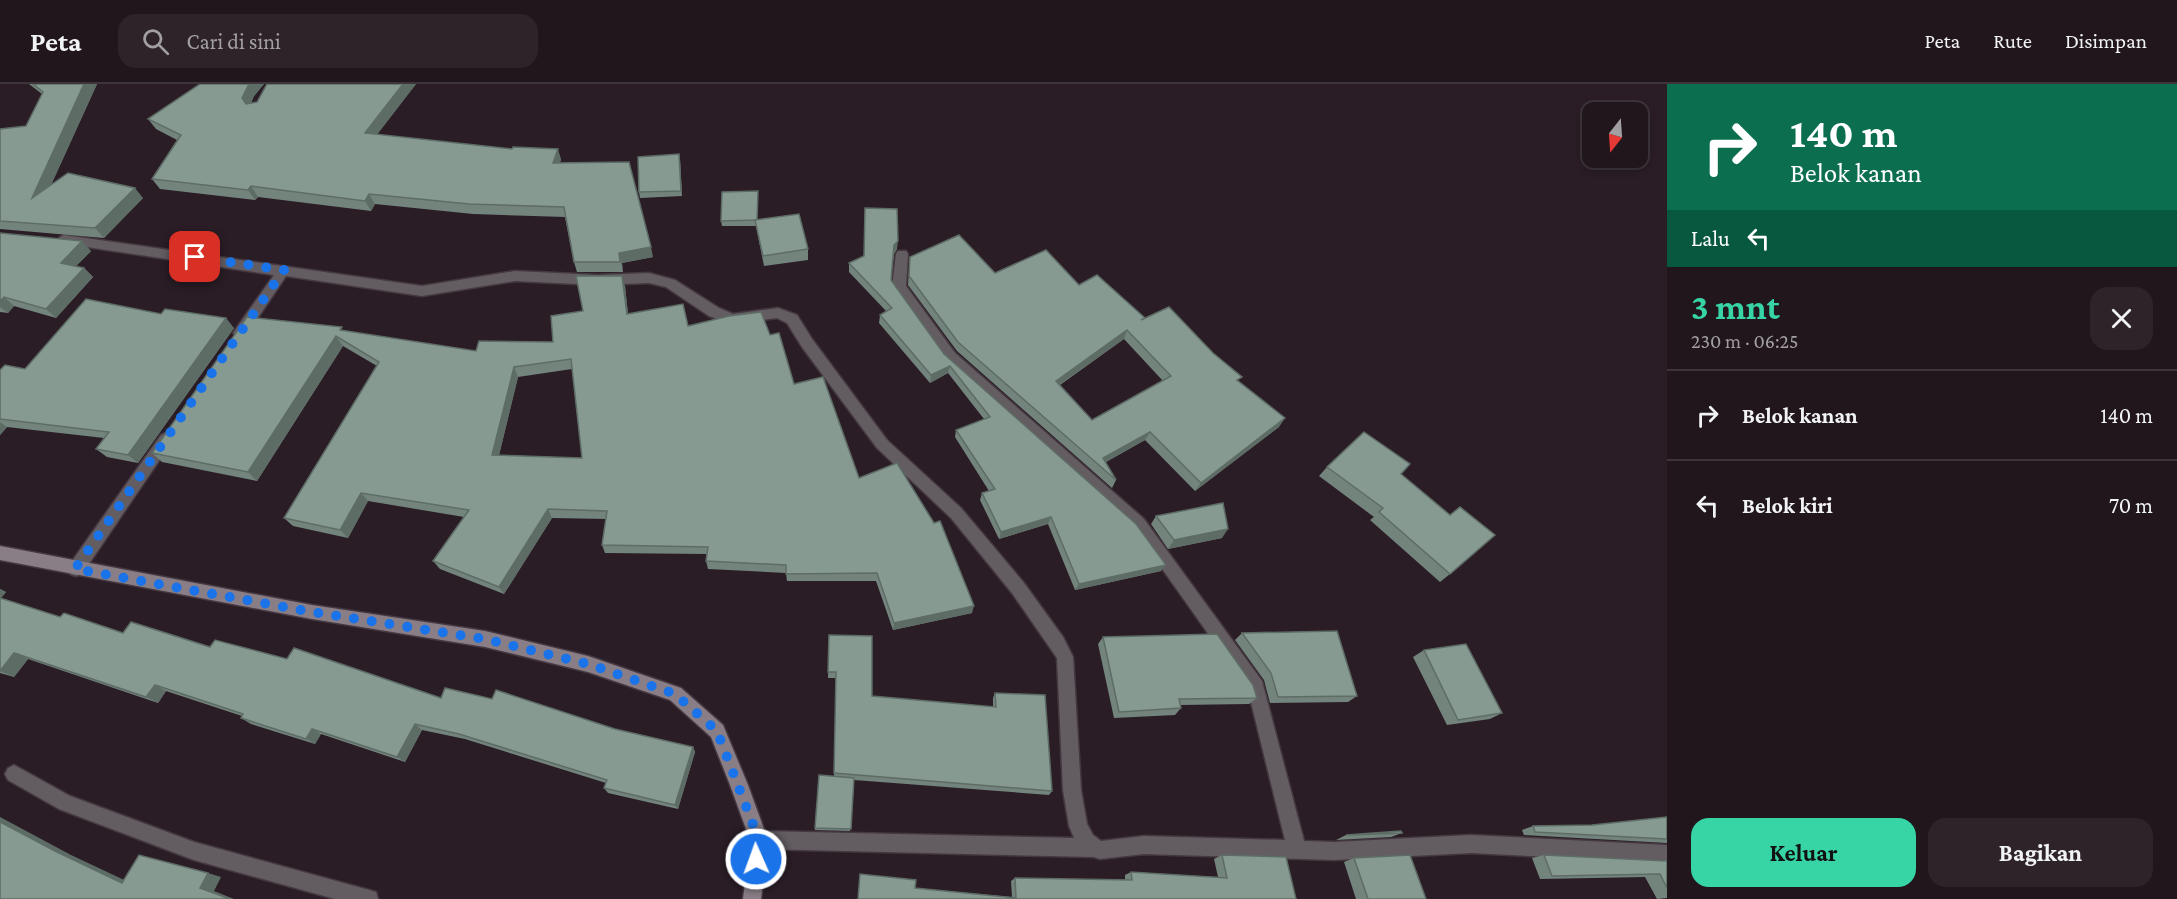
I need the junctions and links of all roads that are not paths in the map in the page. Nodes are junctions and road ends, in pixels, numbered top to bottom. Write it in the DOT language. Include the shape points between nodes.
graph roads {
  1 [pos="45,238"];
  2 [pos="902,254"];
  3 [pos="284,270"];
  4 [pos="230,347"];
  5 [pos="176,424"];
  6 [pos="0,553"];
  7 [pos="75,569"];
  8 [pos="14,774"];
  9 [pos="759,840"];
  10 [pos="1093,848"];
  11 [pos="1297,850"];
  12 [pos="1667,854"];
  13 [pos="750,898"];
  14 [pos="369,899"];
  1 -- 3 [label="street"];
  2 -- 11 [label="street" via="899,287 950,357 1139,524 1256,687"];
  3 -- 4 [label="street"];
  3 -- 10 [label="street" via="422,291 515,276 649,278 670,284 732,319 778,313 792,319 882,444 956,513 1057,642 1065,657 1072,790 1078,826"];
  5 -- 7 [label="street"];
  6 -- 7 [label="main road"];
  7 -- 9 [label="main road" via="485,639 588,664 675,694 717,731"];
  8 -- 14 [label="street" via="65,803 194,851"];
  9 -- 10 [label="street"];
  9 -- 13 [label="main road"];
  10 -- 11 [label="street" via="1144,845"];
  11 -- 12 [label="street" via="1471,844"];
}
